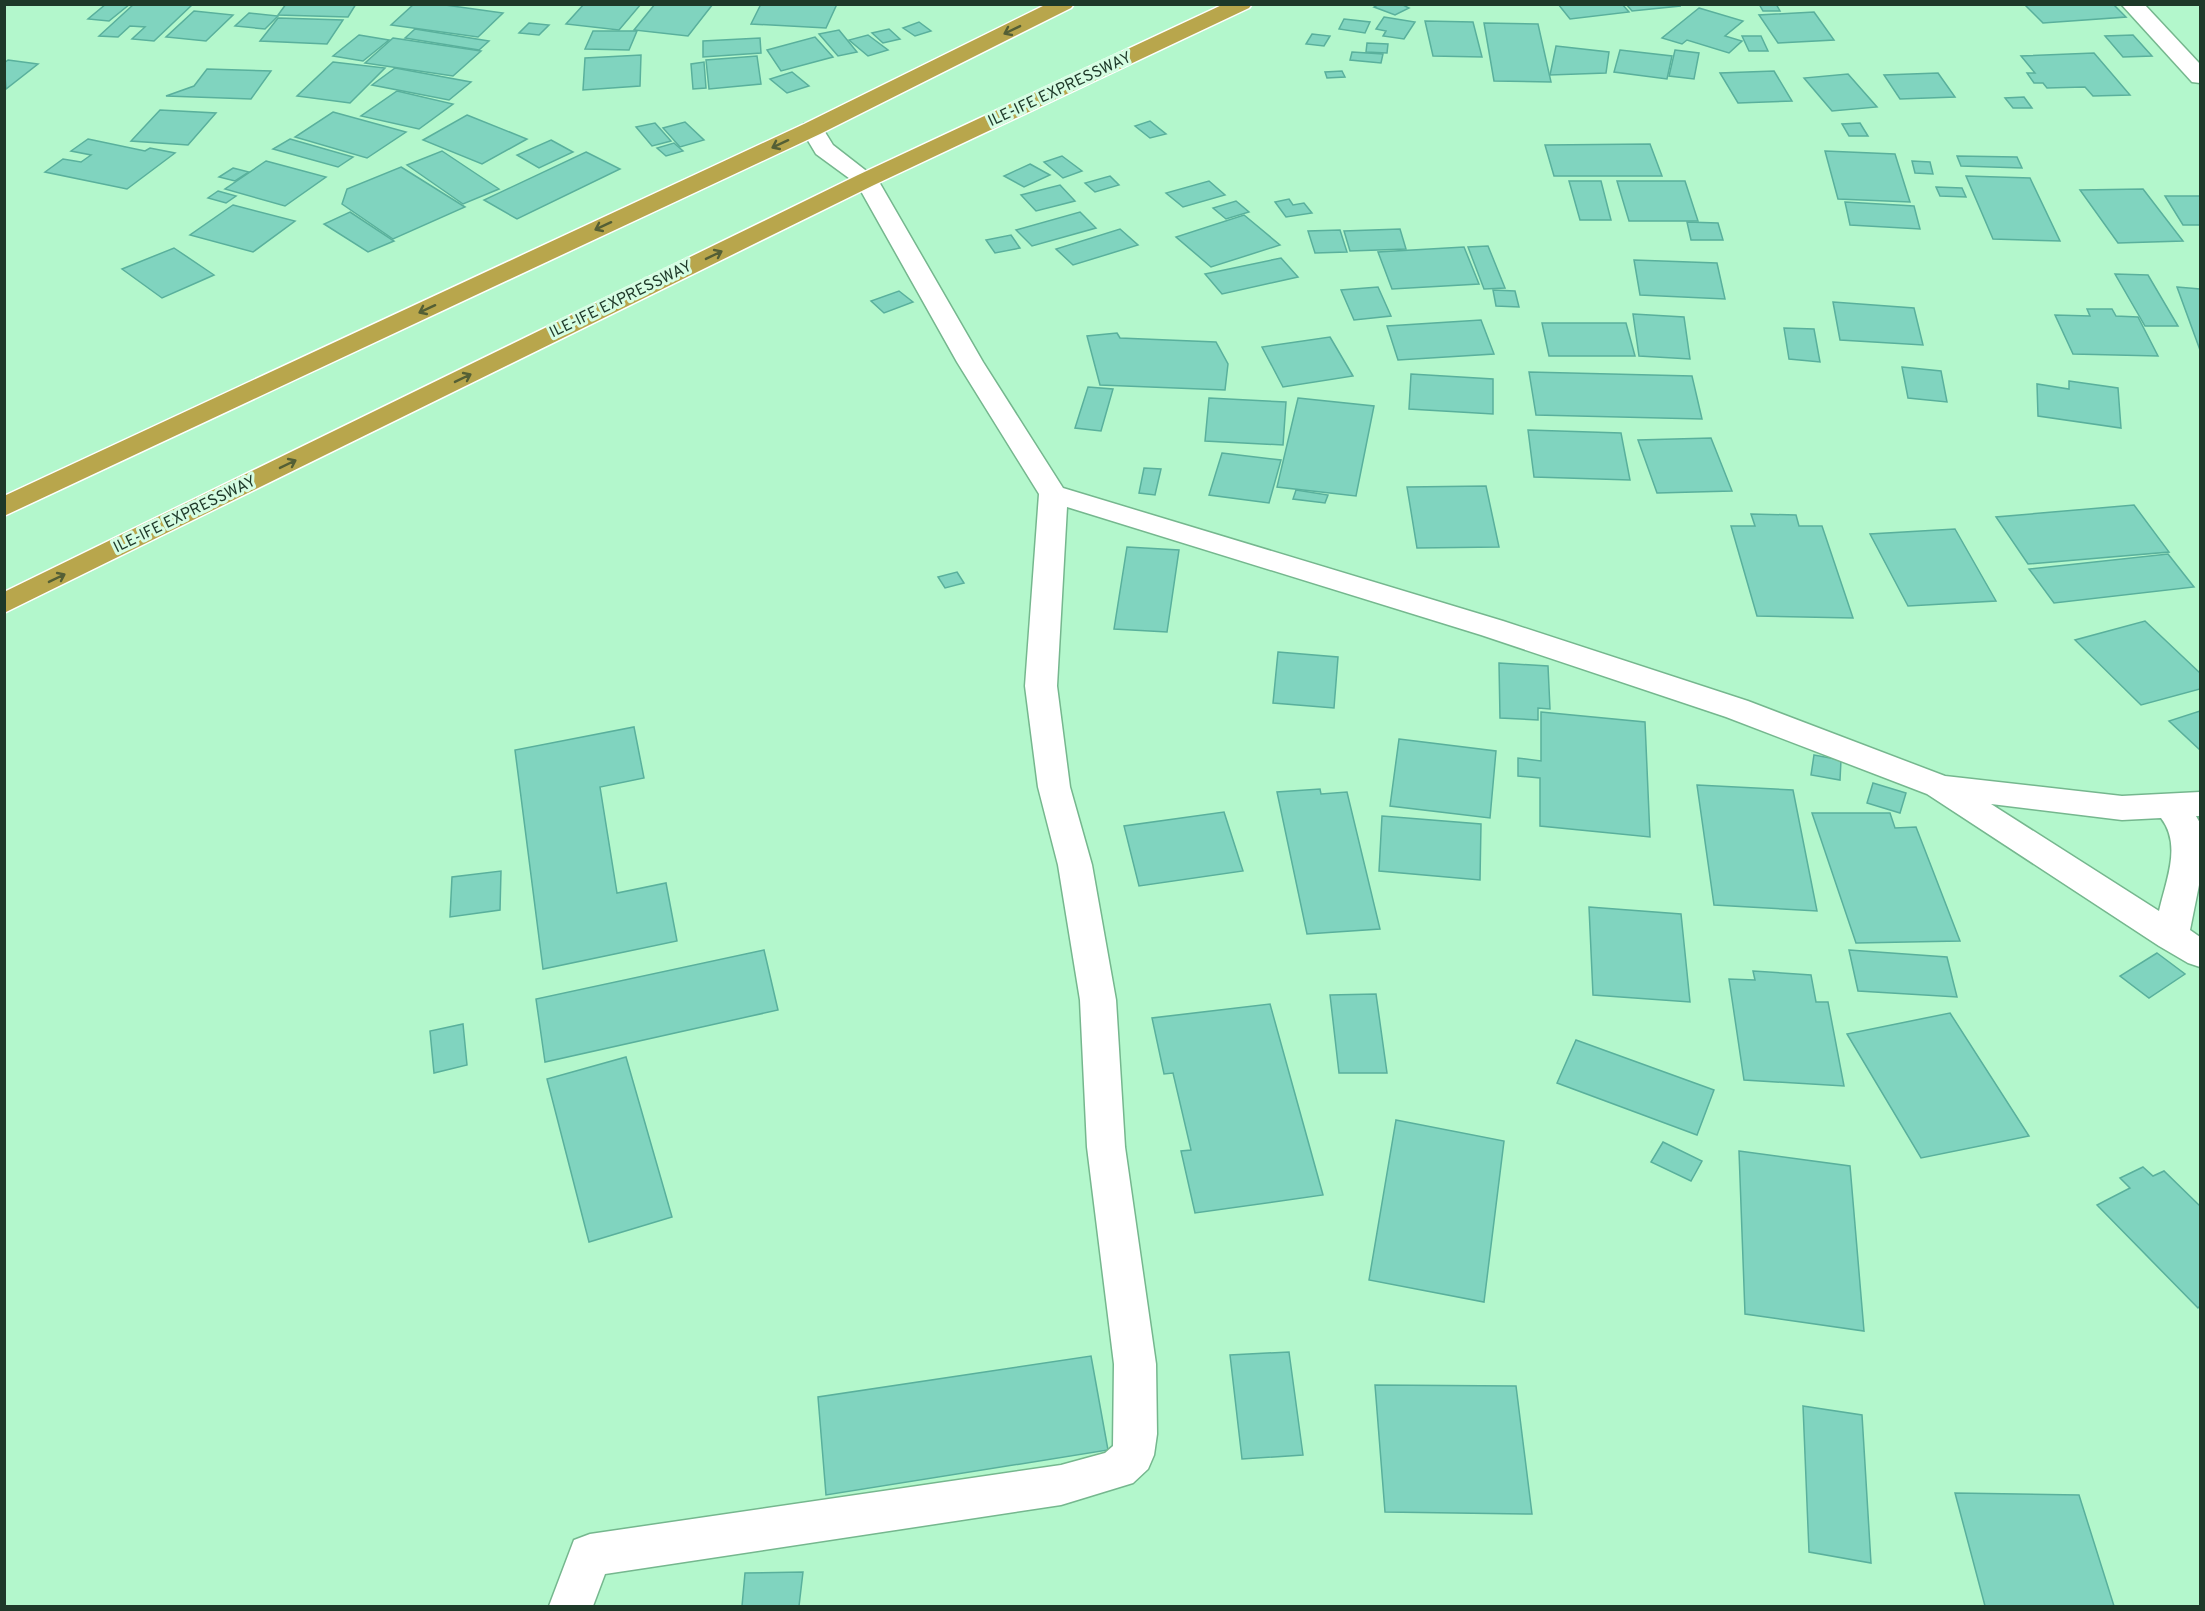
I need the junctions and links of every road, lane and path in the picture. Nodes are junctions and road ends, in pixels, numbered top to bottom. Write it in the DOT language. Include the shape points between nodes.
graph roads {
  1 [pos="1064,4"];
  2 [pos="1242,4"];
  3 [pos="2131,4"];
  4 [pos="2200,77"];
  5 [pos="812,129"];
  6 [pos="866,180"];
  7 [pos="1053,494"];
  8 [pos="4,507"];
  9 [pos="4,604"];
  10 [pos="1939,786"];
  11 [pos="2186,806"];
  12 [pos="2172,937"];
  13 [pos="2200,954"];
  14 [pos="571,1606"];
  1 -- 5 [label="highway, one-way"];
  2 -- 6 [label="highway, ILE-IFE EXPRESSWAY"];
  3 -- 4 [label="street"];
  5 -- 6 [label="street" via="824,149"];
  5 -- 8 [label="highway, one-way"];
  6 -- 7 [label="street" via="970,362"];
  9 -- 6 [label="highway, ILE-IFE EXPRESSWAY, one-way"];
  7 -- 10 [label="street" via="1525,639 1737,709"];
  7 -- 14 [label="street" via="1041,686 1054,787 1075,865 1098,1000 1106,1147 1135,1364 1133,1455 1118,1469 1061,1485 590,1555"];
  10 -- 11 [label="street" via="2122,808"];
  10 -- 12 [label="street"];
  11 -- 12 [label="street" via="2189,854"];
  12 -- 13 [label="street"];
}
